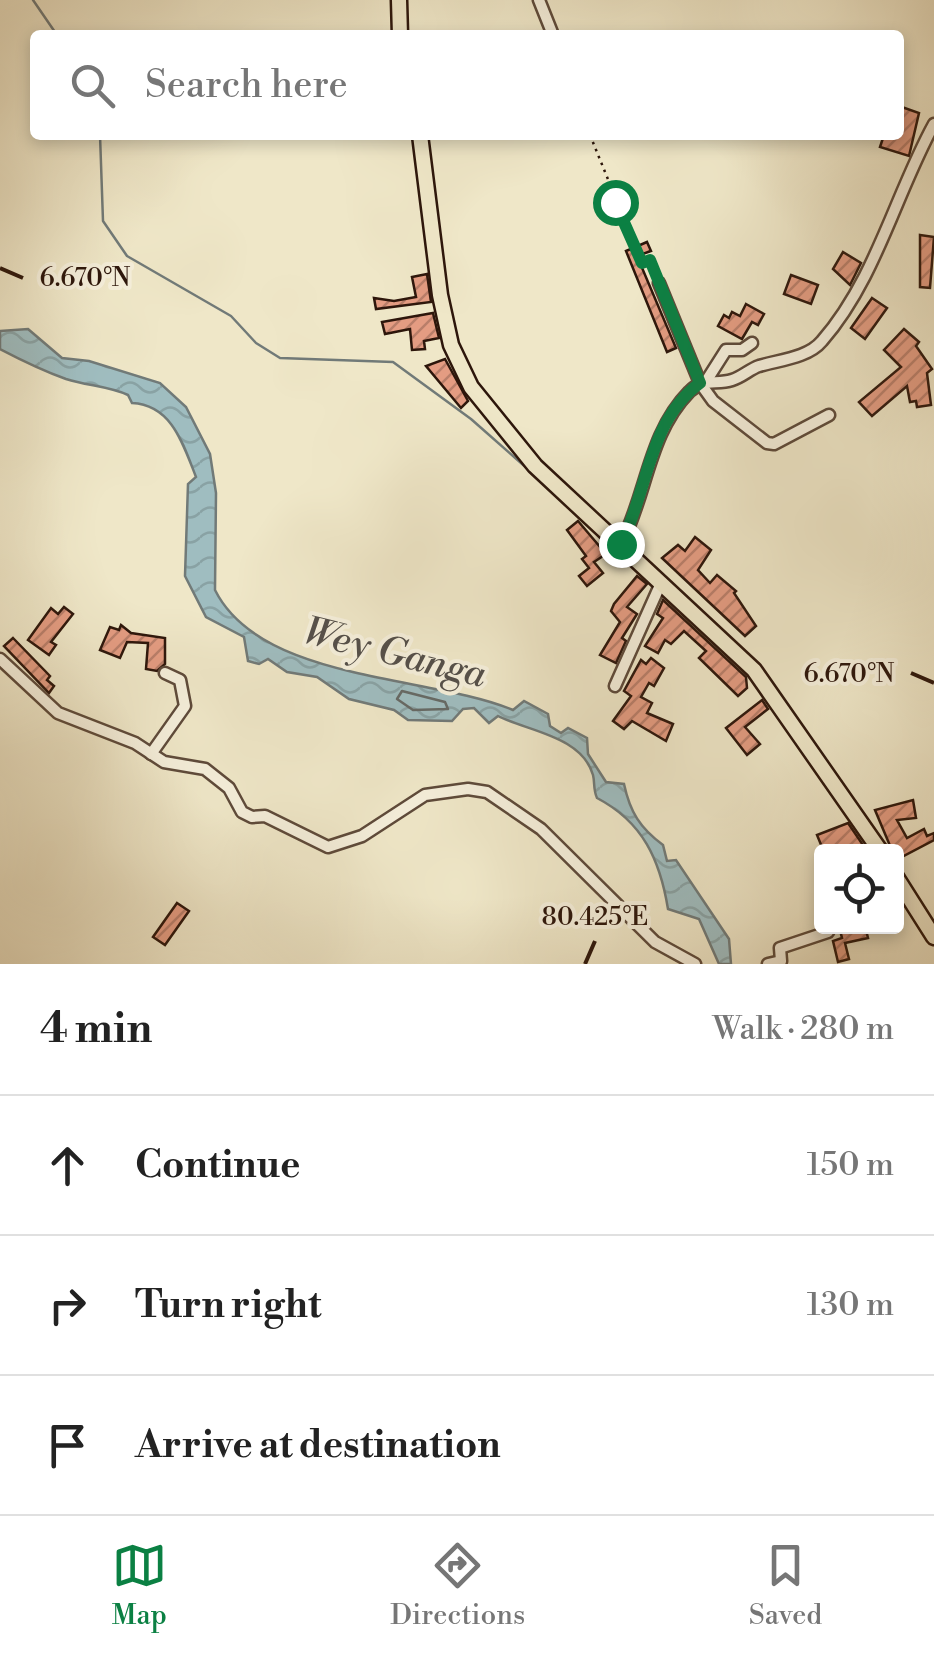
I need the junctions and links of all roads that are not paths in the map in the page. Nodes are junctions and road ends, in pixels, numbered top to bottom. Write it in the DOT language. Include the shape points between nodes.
graph roads {
  1 [pos="399,0"];
  2 [pos="539,0"];
  3 [pos="400,30"];
  4 [pos="551,30"];
  5 [pos="934,124"];
  6 [pos="421,140"];
  7 [pos="659,283"];
  8 [pos="752,343"];
  9 [pos="702,383"];
  10 [pos="828,415"];
  11 [pos="621,544"];
  12 [pos="662,582"];
  13 [pos="0,659"];
  14 [pos="165,673"];
  15 [pos="615,686"];
  16 [pos="152,754"];
  17 [pos="875,844"];
  18 [pos="904,890"];
  19 [pos="822,934"];
  20 [pos="934,938"];
  21 [pos="695,964"];
  22 [pos="768,964"];
  1 -- 3 [label="highway"];
  2 -- 4 [label="street"];
  5 -- 9 [label="street" via="893,206 863,288 821,344 730,381"];
  6 -- 11 [label="highway" via="440,295 451,345 470,387 534,466"];
  7 -- 9 [label="street"];
  8 -- 9 [label="street" via="726,350"];
  9 -- 10 [label="street" via="766,443"];
  9 -- 11 [label="street" via="662,428"];
  11 -- 12 [label="highway"];
  12 -- 15 [label="street"];
  12 -- 17 [label="highway" via="754,670"];
  13 -- 16 [label="street" via="58,714"];
  14 -- 16 [label="street" via="180,680 185,706"];
  16 -- 21 [label="street" via="218,775 242,812 328,847 362,836 425,795 487,792 541,829 656,942"];
  18 -- 20 [label="highway"];
  19 -- 22 [label="street" via="780,948 781,960"];
}
